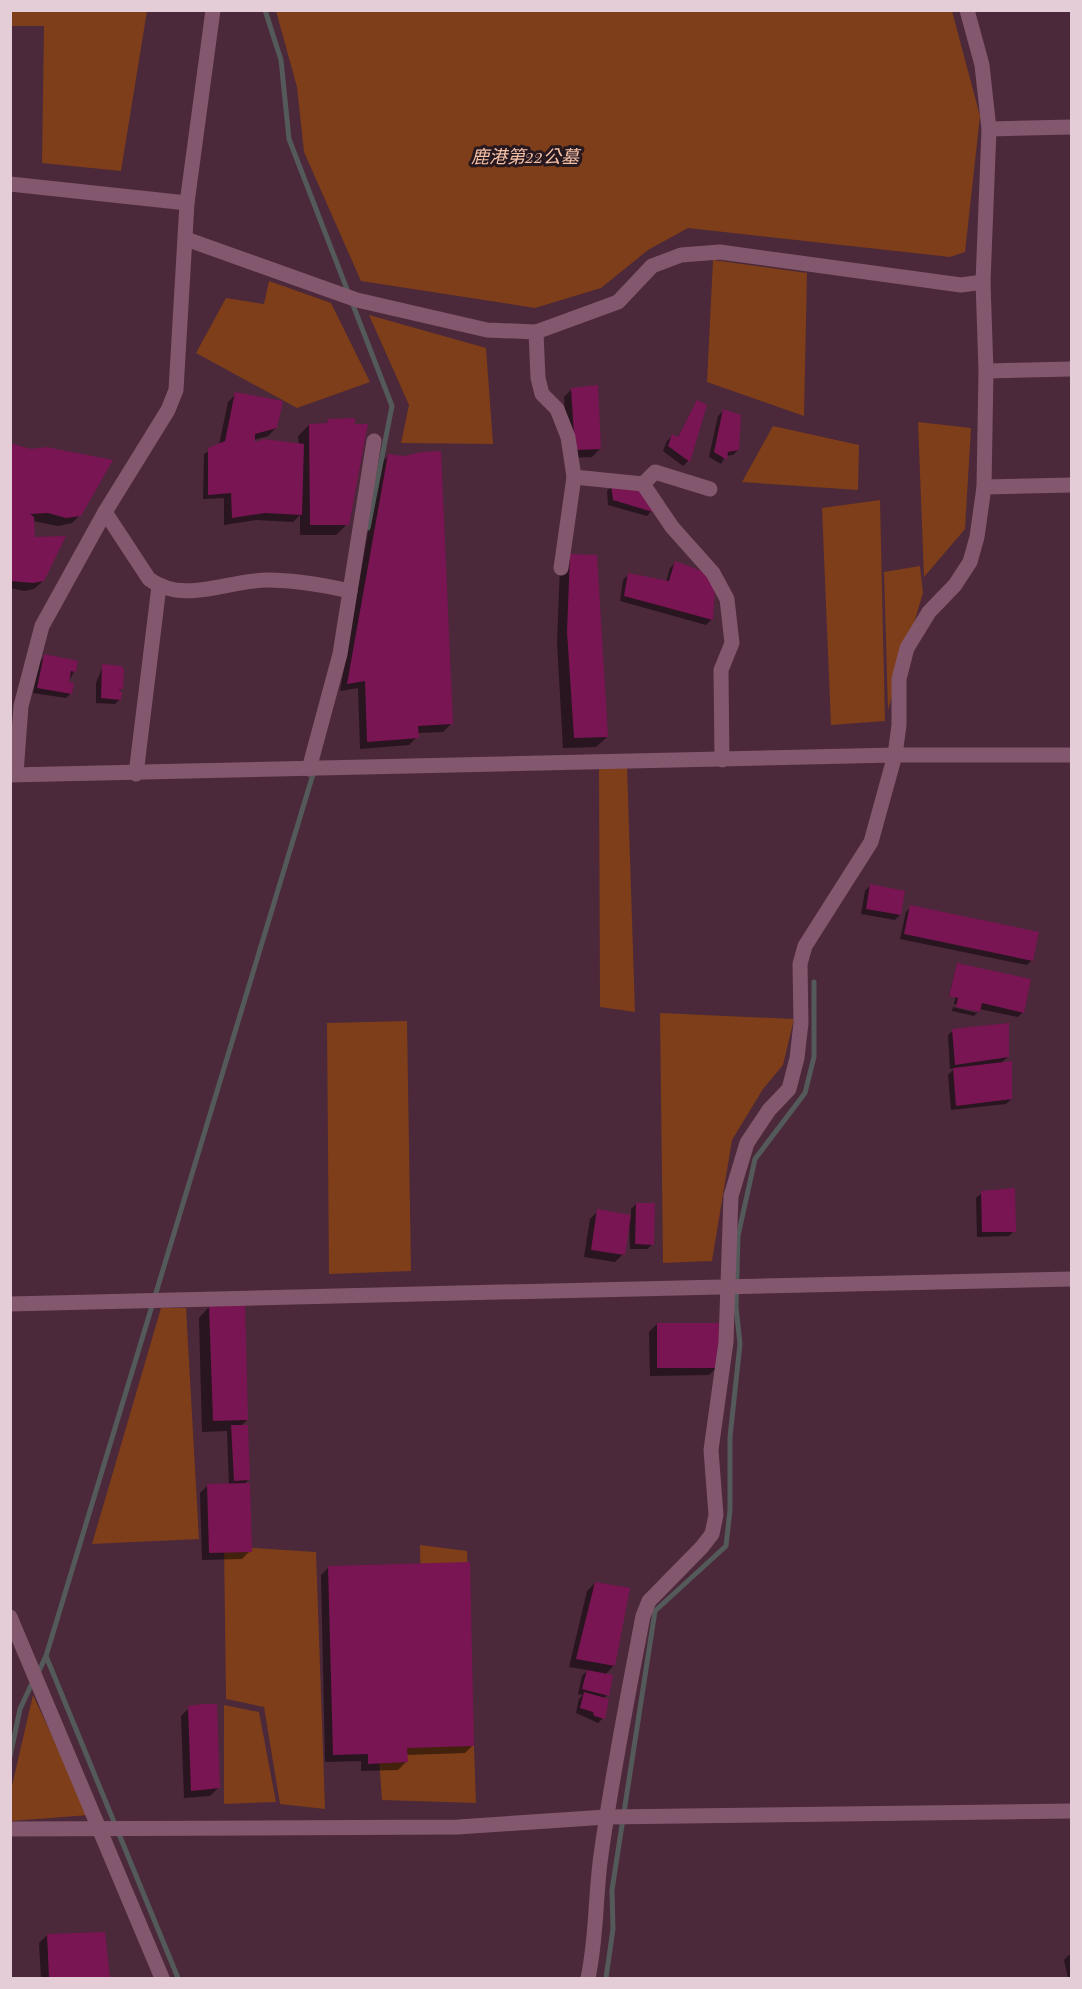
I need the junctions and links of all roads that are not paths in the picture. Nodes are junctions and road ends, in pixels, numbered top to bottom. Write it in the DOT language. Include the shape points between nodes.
graph roads {
  1 [pos="213,10"];
  2 [pos="967,10"];
  3 [pos="1071,127"];
  4 [pos="989,129"];
  5 [pos="10,184"];
  6 [pos="187,203"];
  7 [pos="186,239"];
  8 [pos="983,282"];
  9 [pos="536,332"];
  10 [pos="1071,369"];
  11 [pos="986,371"];
  12 [pos="374,441"];
  13 [pos="574,477"];
  14 [pos="643,484"];
  15 [pos="1071,485"];
  16 [pos="984,487"];
  17 [pos="710,489"];
  18 [pos="105,512"];
  19 [pos="561,568"];
  20 [pos="159,586"];
  21 [pos="350,591"];
  22 [pos="895,755"];
  23 [pos="1071,755"];
  24 [pos="722,760"];
  25 [pos="309,769"];
  26 [pos="13,774"];
  27 [pos="136,774"];
  28 [pos="1071,1278"];
  29 [pos="726,1285"];
  30 [pos="10,1304"];
  31 [pos="10,1617"];
  32 [pos="1071,1811"];
  33 [pos="618,1818"];
  34 [pos="110,1828"];
  35 [pos="10,1829"];
  36 [pos="162,1978"];
  37 [pos="588,1978"];
  1 -- 6 [label="street"];
  2 -- 4 [label="street" via="982,64"];
  3 -- 4 [label="street"];
  4 -- 8 [label="street"];
  5 -- 6 [label="street"];
  6 -- 7 [label="street"];
  7 -- 9 [label="street" via="357,300 487,330"];
  7 -- 18 [label="street" via="176,390 168,410"];
  8 -- 9 [label="street" via="961,285 745,253 681,255 652,266 618,302"];
  8 -- 11 [label="street"];
  9 -- 13 [label="street" via="542,394 557,409 568,437"];
  10 -- 11 [label="street"];
  11 -- 16 [label="street"];
  12 -- 21 [label="street"];
  13 -- 14 [label="street"];
  13 -- 19 [label="street"];
  14 -- 17 [label="street" via="655,472"];
  14 -- 24 [label="street" via="672,527 713,573 727,600 732,643 721,670"];
  15 -- 16 [label="street"];
  16 -- 22 [label="street" via="970,562 956,585 929,612 907,648 899,679"];
  18 -- 20 [label="street" via="149,579"];
  18 -- 26 [label="street" via="42,626 21,706"];
  20 -- 21 [label="street" via="175,591 264,580 322,584"];
  20 -- 27 [label="street"];
  21 -- 25 [label="street" via="340,654"];
  22 -- 23 [label="street"];
  22 -- 24 [label="street"];
  22 -- 29 [label="street" via="871,842 805,946 800,964 797,1058 789,1089 747,1143 738,1167 731,1196"];
  24 -- 25 [label="street"];
  25 -- 27 [label="street"];
  26 -- 27 [label="street"];
  28 -- 29 [label="street"];
  29 -- 30 [label="street"];
  29 -- 33 [label="street" via="726,1342 711,1450 716,1515 712,1534 649,1601 643,1616"];
  31 -- 34 [label="street"];
  32 -- 33 [label="street"];
  33 -- 34 [label="street" via="458,1827"];
  33 -- 37 [label="street" via="598,1878 596,1941"];
  34 -- 35 [label="street"];
  34 -- 36 [label="street"];
}
